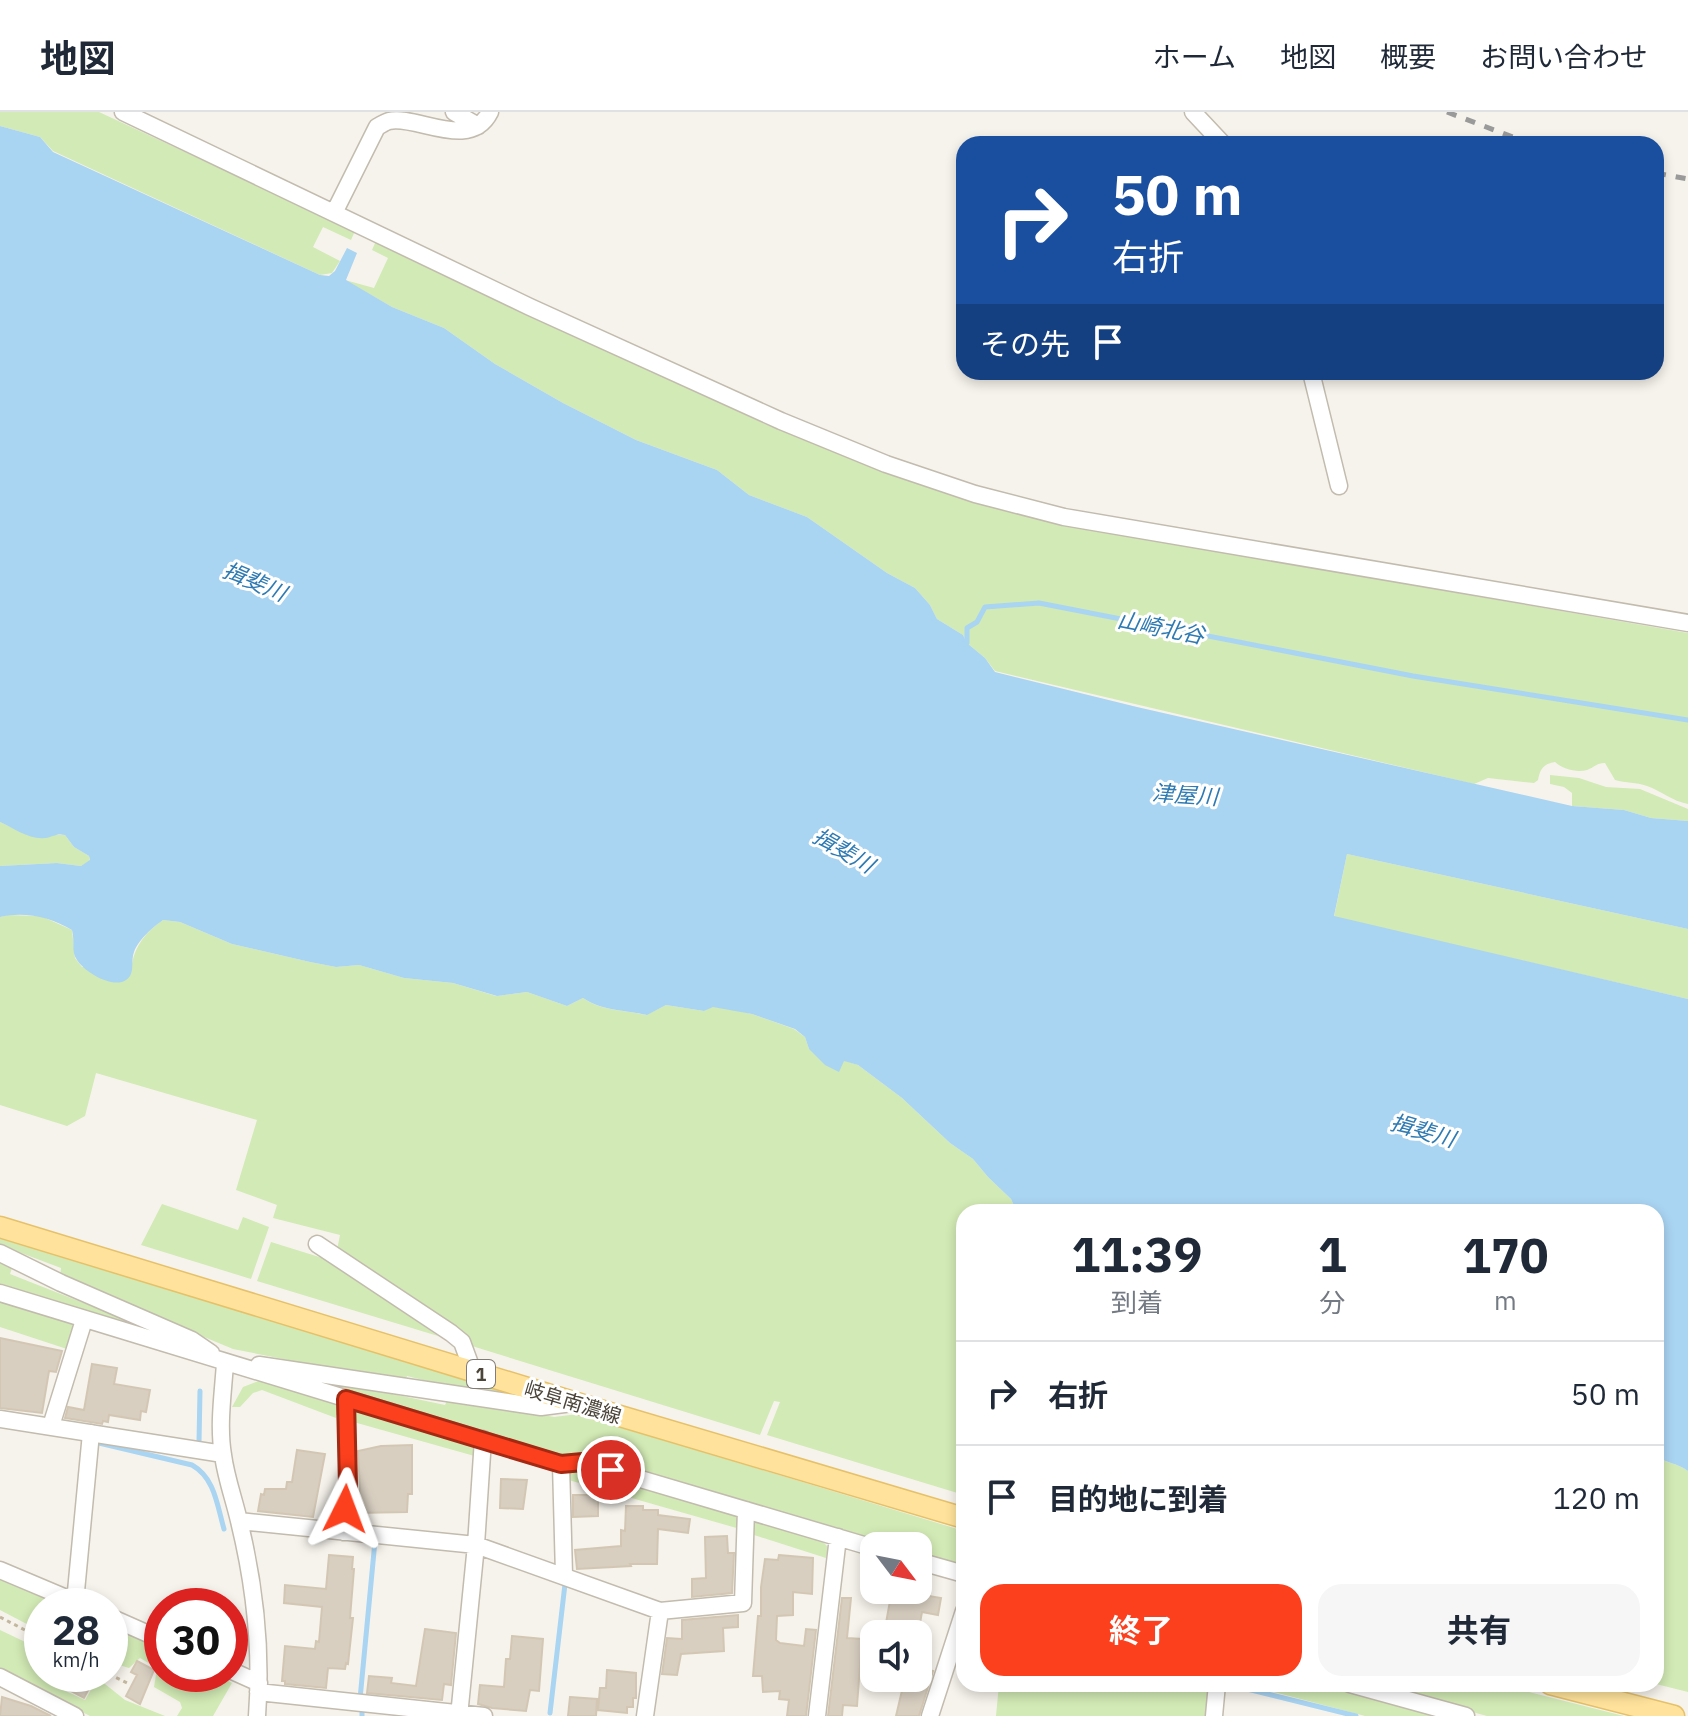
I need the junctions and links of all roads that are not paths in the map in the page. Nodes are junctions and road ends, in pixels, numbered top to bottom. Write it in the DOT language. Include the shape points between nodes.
graph roads {
  1 [pos="123,112"];
  2 [pos="454,112"];
  3 [pos="490,112"];
  4 [pos="1193,112"];
  5 [pos="478,126"];
  6 [pos="1216,136"];
  7 [pos="334,213"];
  8 [pos="1313,380"];
  9 [pos="1339,486"];
  10 [pos="1688,623"];
  11 [pos="0,1227"];
  12 [pos="317,1244"];
  13 [pos="0,1253"];
  14 [pos="0,1293"];
  15 [pos="84,1320"];
  16 [pos="225,1363"];
  17 [pos="473,1372"];
  18 [pos="346,1399"];
  19 [pos="575,1403"];
  20 [pos="0,1419"];
  21 [pos="51,1426"];
  22 [pos="91,1433"];
  23 [pos="483,1439"];
  24 [pos="223,1454"];
  25 [pos="561,1464"];
  26 [pos="746,1510"];
  27 [pos="956,1516"];
  28 [pos="239,1521"];
  29 [pos="343,1532"];
  30 [pos="838,1537"];
  31 [pos="860,1544"];
  32 [pos="476,1545"];
  33 [pos="932,1565"];
  34 [pos="0,1570"];
  35 [pos="956,1572"];
  36 [pos="564,1575"];
  37 [pos="42,1588"];
  38 [pos="80,1588"];
  39 [pos="660,1611"];
  40 [pos="956,1636"];
  41 [pos="0,1677"];
  42 [pos="248,1681"];
  43 [pos="259,1687"];
  44 [pos="1216,1692"];
  45 [pos="1379,1692"];
  46 [pos="1581,1692"];
  47 [pos="70,1715"];
  48 [pos="459,1715"];
  49 [pos="257,1716"];
  50 [pos="484,1716"];
  51 [pos="645,1716"];
  52 [pos="817,1716"];
  53 [pos="930,1716"];
  54 [pos="1214,1716"];
  55 [pos="1466,1716"];
  56 [pos="1674,1716"];
  1 -- 7 [label="street"];
  2 -- 5 [label="street"];
  3 -- 5 [label="street"];
  4 -- 6 [label="street"];
  5 -- 7 [label="street" via="452,131 391,120 377,127"];
  7 -- 10 [label="street" via="781,421 975,494 1064,517"];
  8 -- 9 [label="street"];
  11 -- 17 [label="main road, 岐阜南濃線 / 1"];
  12 -- 17 [label="street" via="462,1342"];
  13 -- 16 [label="street" via="192,1340"];
  14 -- 15 [label="street"];
  15 -- 16 [label="street"];
  15 -- 21 [label="street"];
  16 -- 18 [label="street"];
  16 -- 19 [label="street" via="541,1407"];
  16 -- 24 [label="street"];
  17 -- 19 [label="main road, 岐阜南濃線 / 1"];
  18 -- 23 [label="street"];
  18 -- 29 [label="street"];
  19 -- 27 [label="main road, 岐阜南濃線 / 1"];
  20 -- 21 [label="street"];
  21 -- 22 [label="street"];
  22 -- 24 [label="street"];
  22 -- 38 [label="street"];
  23 -- 25 [label="street"];
  23 -- 32 [label="street"];
  24 -- 28 [label="street"];
  25 -- 26 [label="street" via="583,1462"];
  25 -- 36 [label="street"];
  26 -- 30 [label="street"];
  26 -- 39 [label="street" via="743,1603"];
  28 -- 29 [label="street"];
  28 -- 43 [label="street" via="257,1620"];
  29 -- 32 [label="street"];
  30 -- 31 [label="street"];
  30 -- 52 [label="street"];
  32 -- 36 [label="street"];
  32 -- 48 [label="street"];
  33 -- 35 [label="street"];
  34 -- 37 [label="street"];
  36 -- 39 [label="street"];
  39 -- 51 [label="street"];
  40 -- 53 [label="street"];
  41 -- 47 [label="street"];
  42 -- 43 [label="street"];
  43 -- 48 [label="street"];
  43 -- 49 [label="street"];
  44 -- 54 [label="street"];
  45 -- 55 [label="street"];
  46 -- 56 [label="main road"];
  48 -- 50 [label="street"];
}
